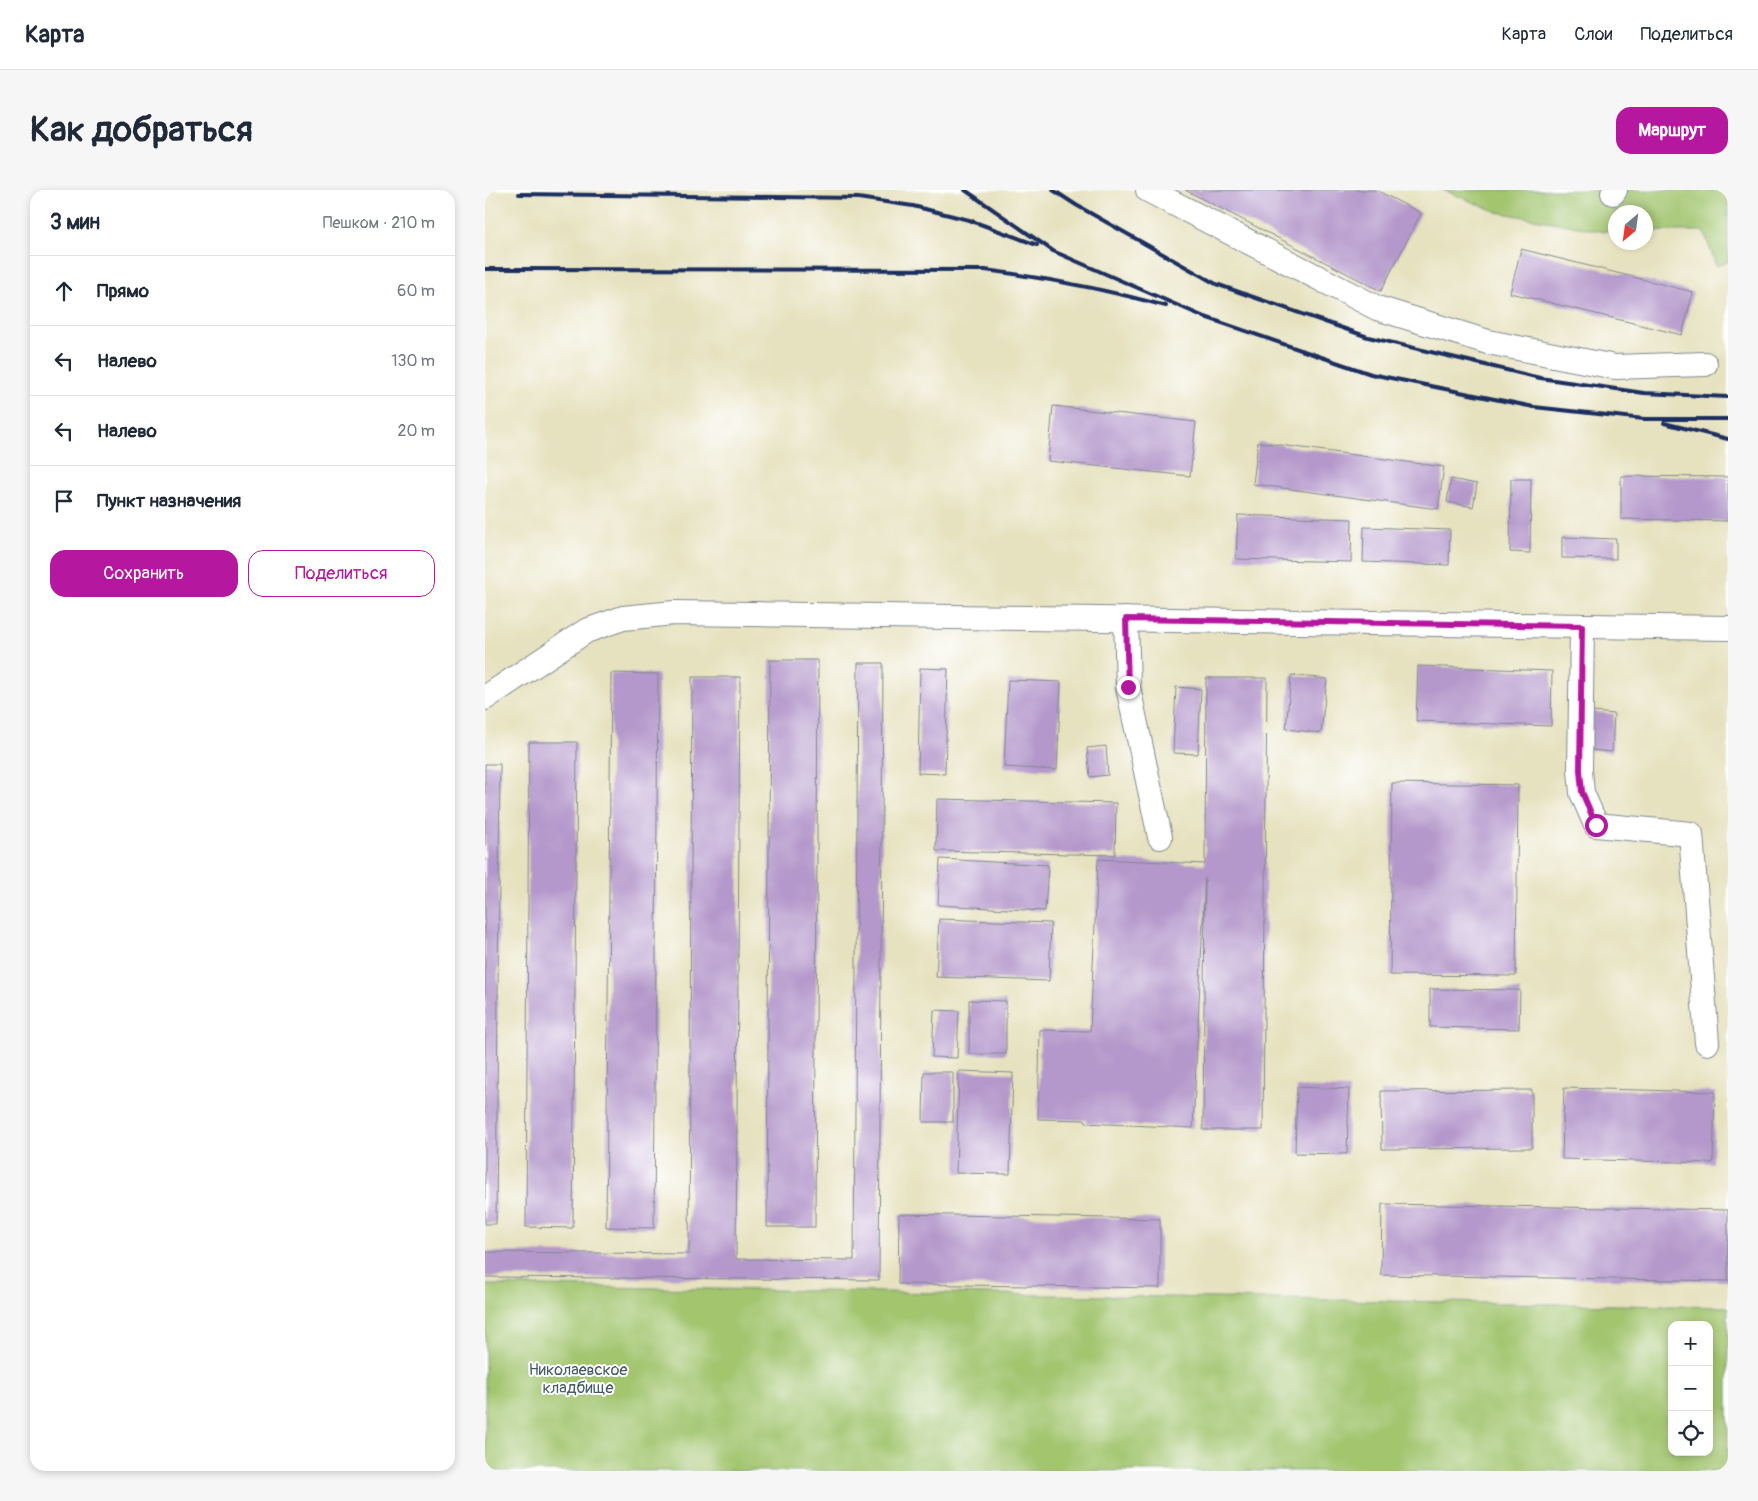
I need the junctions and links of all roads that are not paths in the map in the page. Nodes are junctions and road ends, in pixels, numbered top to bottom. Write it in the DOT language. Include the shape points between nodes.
graph roads {
  1 [pos="1148,190"];
  2 [pos="1705,364"];
  3 [pos="1126,619"];
  4 [pos="1582,626"];
  5 [pos="1728,628"];
  6 [pos="485,698"];
  7 [pos="1160,837"];
  8 [pos="1707,1043"];
  1 -- 2 [label="street" via="1377,308 1488,342 1615,367"];
  3 -- 4 [label="street"];
  3 -- 6 [label="street" via="674,613 623,618 586,631"];
  3 -- 7 [label="street" via="1128,687"];
  4 -- 5 [label="street"];
  4 -- 8 [label="street" via="1582,792 1596,825 1691,834"];
}
